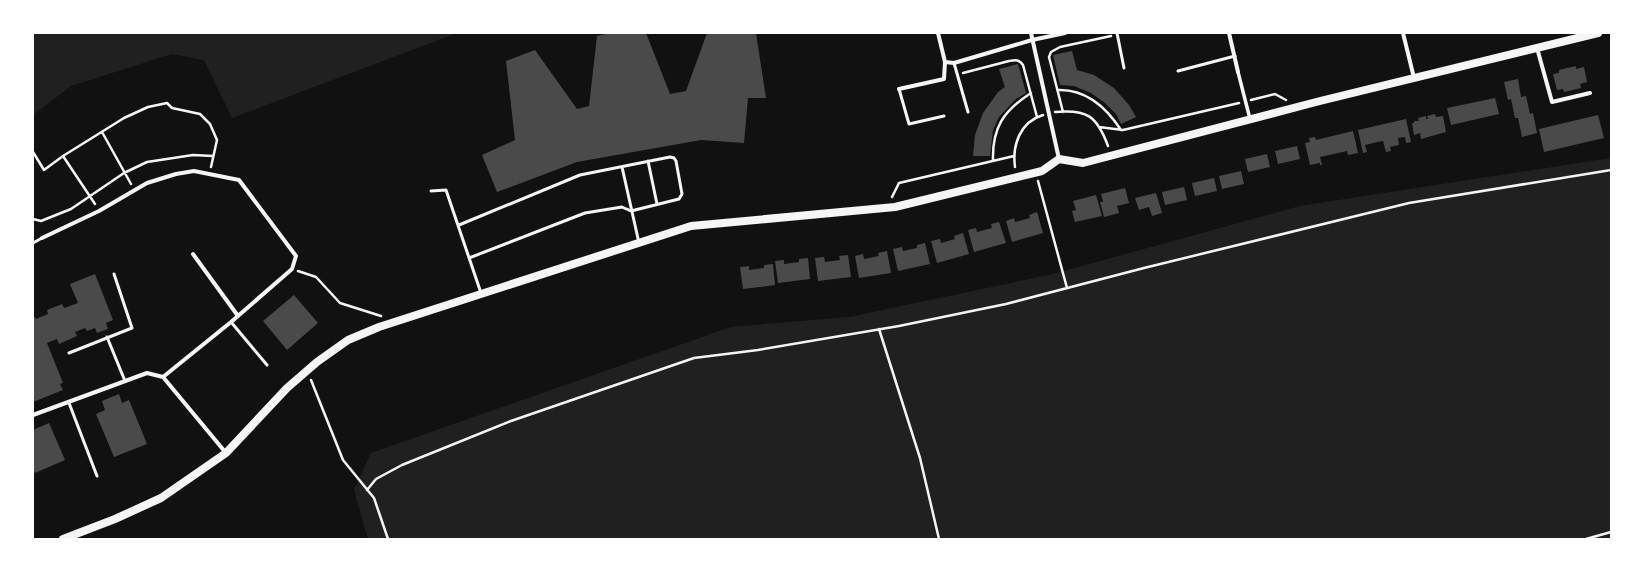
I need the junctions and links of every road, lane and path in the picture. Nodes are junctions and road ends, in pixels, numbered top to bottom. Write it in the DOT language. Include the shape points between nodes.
graph roads {
  1 [pos="938,33"];
  2 [pos="1031,33"];
  3 [pos="1065,33"];
  4 [pos="1229,33"];
  5 [pos="1403,33"];
  6 [pos="1598,33"];
  7 [pos="1117,34"];
  8 [pos="1032,40"];
  9 [pos="1537,48"];
  10 [pos="1234,56"];
  11 [pos="945,62"];
  12 [pos="954,63"];
  13 [pos="1124,68"];
  14 [pos="1178,71"];
  15 [pos="1238,72"];
  16 [pos="958,75"];
  17 [pos="1414,78"];
  18 [pos="899,89"];
  19 [pos="1058,90"];
  20 [pos="1031,93"];
  21 [pos="1590,93"];
  22 [pos="1245,101"];
  23 [pos="1296,107"];
  24 [pos="968,112"];
  25 [pos="1063,112"];
  26 [pos="944,116"];
  27 [pos="1038,117"];
  28 [pos="1250,119"];
  29 [pos="1099,127"];
  30 [pos="1121,130"];
  31 [pos="102,132"];
  32 [pos="33,152"];
  33 [pos="63,156"];
  34 [pos="213,156"];
  35 [pos="1014,156"];
  36 [pos="1059,159"];
  37 [pos="648,161"];
  38 [pos="993,161"];
  39 [pos="622,167"];
  40 [pos="1611,170"];
  41 [pos="124,173"];
  42 [pos="210,173"];
  43 [pos="1036,173"];
  44 [pos="134,190"];
  45 [pos="431,191"];
  46 [pos="91,196"];
  47 [pos="657,204"];
  48 [pos="887,208"];
  49 [pos="99,211"];
  50 [pos="631,211"];
  51 [pos="33,219"];
  52 [pos="459,224"];
  53 [pos="42,238"];
  54 [pos="33,242"];
  55 [pos="639,243"];
  56 [pos="193,254"];
  57 [pos="469,258"];
  58 [pos="292,269"];
  59 [pos="114,274"];
  60 [pos="1067,288"];
  61 [pos="482,295"];
  62 [pos="238,316"];
  63 [pos="231,322"];
  64 [pos="392,323"];
  65 [pos="880,329"];
  66 [pos="107,338"];
  67 [pos="69,353"];
  68 [pos="267,365"];
  69 [pos="307,370"];
  70 [pos="163,377"];
  71 [pos="125,381"];
  72 [pos="69,403"];
  73 [pos="33,415"];
  74 [pos="226,453"];
  75 [pos="97,476"];
  76 [pos="368,490"];
  77 [pos="1611,532"];
  78 [pos="63,539"];
  79 [pos="388,539"];
  80 [pos="939,539"];
  81 [pos="1586,539"];
  1 -- 11 [label="street"];
  2 -- 8 [label="street"];
  3 -- 8 [label="street"];
  4 -- 10 [label="street"];
  5 -- 17 [label="street"];
  6 -- 9 [label="main road"];
  7 -- 13 [label="lane"];
  7 -- 19 [label="path" via="1060,47 1051,52"];
  8 -- 12 [label="street"];
  8 -- 36 [label="street"];
  9 -- 17 [label="main road"];
  9 -- 21 [label="street" via="1552,102"];
  10 -- 14 [label="lane"];
  10 -- 15 [label="street"];
  11 -- 12 [label="street"];
  11 -- 18 [label="street" via="944,79"];
  12 -- 16 [label="lane"];
  15 -- 22 [label="street"];
  16 -- 20 [label="path" via="1016,60 1023,65"];
  16 -- 24 [label="lane"];
  17 -- 23 [label="main road"];
  18 -- 26 [label="lane" via="908,124"];
  19 -- 25 [label="path"];
  19 -- 30 [label="path" via="1076,91 1093,100 1105,108"];
  20 -- 27 [label="path"];
  20 -- 38 [label="path" via="1018,101 999,125 992,145"];
  22 -- 23 [label="path" via="1275,94"];
  22 -- 28 [label="street"];
  22 -- 30 [label="path"];
  23 -- 28 [label="main road"];
  28 -- 36 [label="main road" via="1083,163"];
  29 -- 30 [label="path"];
  31 -- 33 [label="path"];
  31 -- 34 [label="path" via="148,106 167,103 172,108 200,114 210,124 217,140"];
  31 -- 41 [label="path"];
  32 -- 33 [label="path" via="44,170"];
  33 -- 46 [label="path"];
  34 -- 41 [label="path" via="193,155 146,162"];
  34 -- 42 [label="path"];
  35 -- 38 [label="path"];
  36 -- 43 [label="main road"];
  37 -- 39 [label="lane"];
  37 -- 47 [label="lane"];
  37 -- 47 [label="lane" via="670,157 674,158 678,168 682,196"];
  38 -- 48 [label="path" via="899,183"];
  39 -- 50 [label="lane"];
  39 -- 52 [label="lane" via="580,174"];
  40 -- 60 [label="path" via="1409,203"];
  41 -- 44 [label="path"];
  41 -- 46 [label="path"];
  42 -- 44 [label="street" via="194,170 176,174"];
  42 -- 58 [label="street" via="239,180 296,256"];
  43 -- 48 [label="main road"];
  43 -- 60 [label="path"];
  44 -- 49 [label="street"];
  45 -- 52 [label="lane" via="446,190"];
  46 -- 49 [label="path"];
  46 -- 51 [label="path" via="71,209 42,221"];
  47 -- 50 [label="lane"];
  48 -- 55 [label="main road" via="691,226"];
  49 -- 53 [label="street"];
  50 -- 55 [label="lane"];
  50 -- 57 [label="lane" via="622,207 585,213"];
  52 -- 57 [label="lane"];
  53 -- 54 [label="lane"];
  55 -- 61 [label="main road"];
  56 -- 62 [label="street"];
  57 -- 61 [label="lane"];
  58 -- 62 [label="street"];
  58 -- 64 [label="path" via="316,277 340,303 382,316"];
  59 -- 66 [label="lane" via="132,328"];
  60 -- 65 [label="path" via="1006,304"];
  61 -- 64 [label="main road"];
  62 -- 63 [label="street"];
  63 -- 68 [label="lane"];
  63 -- 70 [label="street"];
  64 -- 69 [label="main road" via="348,340"];
  65 -- 76 [label="path" via="694,358 511,421 402,465 376,479"];
  65 -- 80 [label="path" via="920,458"];
  66 -- 67 [label="lane"];
  66 -- 71 [label="lane"];
  69 -- 74 [label="main road"];
  69 -- 76 [label="path" via="343,460"];
  70 -- 71 [label="street" via="147,373"];
  70 -- 74 [label="street"];
  71 -- 72 [label="street"];
  72 -- 73 [label="street"];
  72 -- 75 [label="lane"];
  74 -- 78 [label="main road" via="161,498"];
  76 -- 79 [label="path" via="374,498"];
  77 -- 81 [label="path"];
}
